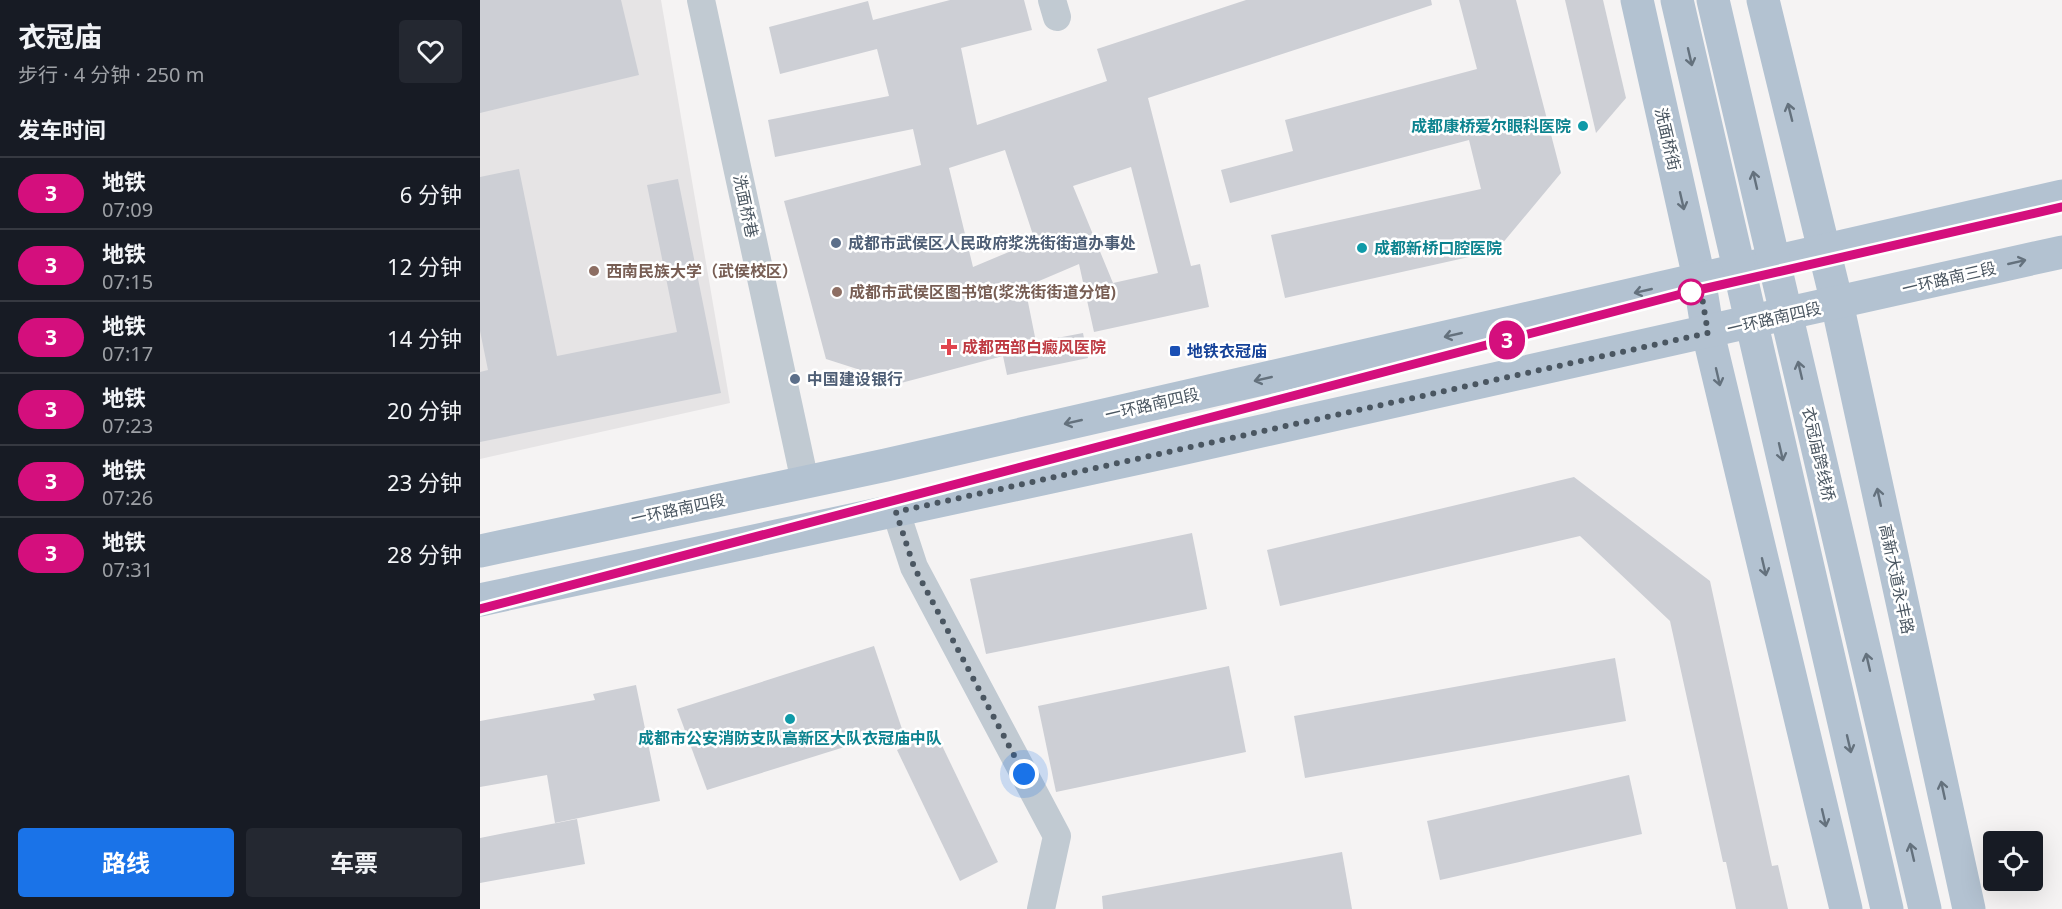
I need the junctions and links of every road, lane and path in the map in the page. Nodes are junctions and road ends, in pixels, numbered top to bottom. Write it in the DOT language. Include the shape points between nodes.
graph roads {
  1 [pos="702,0"];
  2 [pos="1637,0"];
  3 [pos="1677,0"];
  4 [pos="1713,0"];
  5 [pos="1763,0"];
  6 [pos="2062,195"];
  7 [pos="1823,250"];
  8 [pos="2062,252"];
  9 [pos="1700,278"];
  10 [pos="1837,303"];
  11 [pos="1708,333"];
  12 [pos="805,482"];
  13 [pos="896,512"];
  14 [pos="480,551"];
  15 [pos="480,600"];
  16 [pos="1041,909"];
  17 [pos="1846,909"];
  18 [pos="1887,909"];
  19 [pos="1925,909"];
  20 [pos="1970,909"];
  1 -- 12 [label="street, 洗面桥巷"];
  2 -- 9 [label="main road, 洗面桥街, one-way"];
  3 -- 18 [label="main road, one-way, bridge"];
  19 -- 4 [label="main road, 衣冠庙跨线桥, one-way, bridge"];
  7 -- 5 [label="main road, one-way"];
  6 -- 7 [label="main road"];
  7 -- 9 [label="main road, 一环路南四段"];
  7 -- 10 [label="main road, 高新大道永丰路"];
  10 -- 8 [label="main road, 一环路南三段, one-way"];
  9 -- 11 [label="main road"];
  9 -- 12 [label="main road, 一环路南四段, one-way"];
  10 -- 11 [label="main road, 一环路南四段"];
  20 -- 10 [label="main road, 高新大道永丰路, one-way"];
  11 -- 13 [label="main road, 一环路南四段"];
  11 -- 17 [label="main road, one-way"];
  12 -- 14 [label="main road, 一环路南四段"];
  13 -- 15 [label="main road, 一环路南四段"];
  13 -- 16 [label="street" via="914,567 1057,836"];
}
